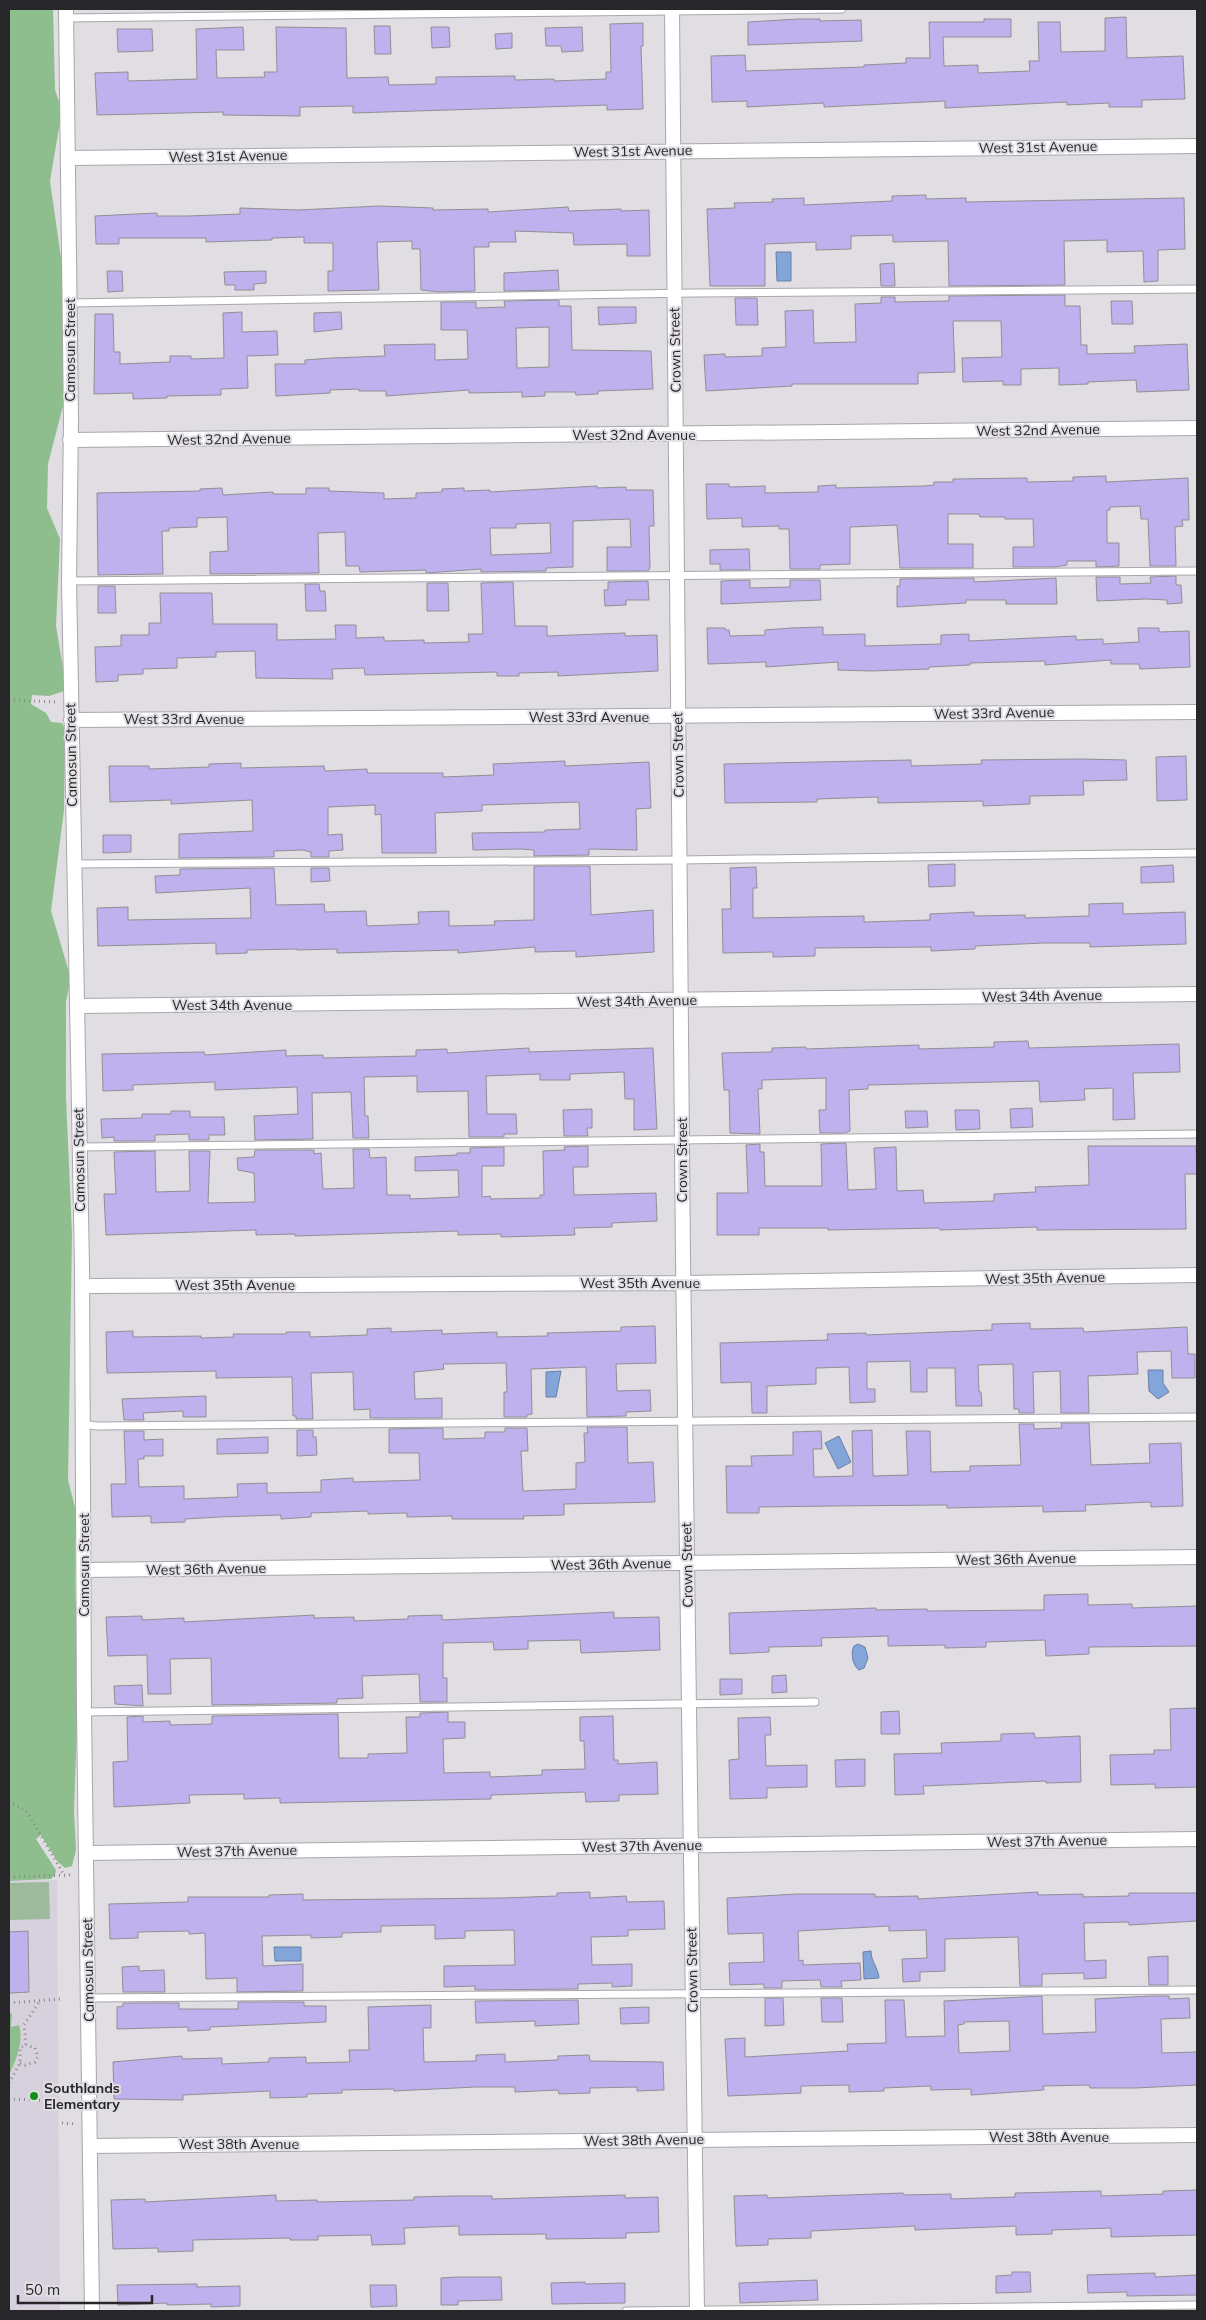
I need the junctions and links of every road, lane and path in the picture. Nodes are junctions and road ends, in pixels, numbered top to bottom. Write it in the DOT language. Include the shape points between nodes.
graph roads {
  1 [pos="842,9"];
  2 [pos="672,10"];
  3 [pos="66,13"];
  4 [pos="1197,146"];
  5 [pos="674,151"];
  6 [pos="68,158"];
  7 [pos="1197,289"];
  8 [pos="674,293"];
  9 [pos="70,303"];
  10 [pos="1197,428"];
  11 [pos="675,435"];
  12 [pos="70,440"];
  13 [pos="1197,571"];
  14 [pos="676,576"];
  15 [pos="69,581"];
  16 [pos="9,700"];
  17 [pos="62,702"];
  18 [pos="1197,712"];
  19 [pos="678,716"];
  20 [pos="71,720"];
  21 [pos="1197,853"];
  22 [pos="680,860"];
  23 [pos="73,864"];
  24 [pos="1197,994"];
  25 [pos="680,1001"];
  26 [pos="77,1006"];
  27 [pos="1197,1134"];
  28 [pos="682,1141"];
  29 [pos="78,1147"];
  30 [pos="1197,1275"];
  31 [pos="683,1283"];
  32 [pos="82,1286"];
  33 [pos="1197,1417"];
  34 [pos="685,1422"];
  35 [pos="82,1424"];
  36 [pos="1197,1557"];
  37 [pos="688,1564"];
  38 [pos="85,1570"];
  39 [pos="815,1702"];
  40 [pos="689,1704"];
  41 [pos="84,1712"];
  42 [pos="9,1801"];
  43 [pos="1197,1839"];
  44 [pos="691,1846"];
  45 [pos="88,1853"];
  46 [pos="88,1874"];
  47 [pos="64,1876"];
  48 [pos="9,1877"];
  49 [pos="1197,1990"];
  50 [pos="692,1994"];
  51 [pos="89,1998"];
  52 [pos="61,1999"];
  53 [pos="39,2002"];
  54 [pos="9,2003"];
  55 [pos="26,2045"];
  56 [pos="20,2063"];
  57 [pos="9,2083"];
  58 [pos="9,2099"];
  59 [pos="62,2101"];
  60 [pos="62,2123"];
  61 [pos="79,2124"];
  62 [pos="1197,2135"];
  63 [pos="694,2140"];
  64 [pos="90,2146"];
  65 [pos="1197,2305"];
  66 [pos="92,2311"];
  67 [pos="626,2311"];
  68 [pos="697,2311"];
  1 -- 2 [label="lane"];
  2 -- 3 [label="lane"];
  2 -- 5 [label="street, Crown Street"];
  3 -- 6 [label="street, Camosun Street"];
  4 -- 5 [label="street, West 31st Avenue"];
  5 -- 6 [label="street, West 31st Avenue"];
  5 -- 8 [label="street, Crown Street"];
  6 -- 9 [label="street, Camosun Street"];
  7 -- 8 [label="lane"];
  8 -- 9 [label="lane"];
  8 -- 11 [label="street, Crown Street"];
  9 -- 12 [label="street, Camosun Street"];
  10 -- 11 [label="street, West 32nd Avenue"];
  11 -- 12 [label="street, West 32nd Avenue"];
  11 -- 14 [label="street, Crown Street"];
  12 -- 15 [label="street, Camosun Street"];
  13 -- 14 [label="lane"];
  14 -- 15 [label="lane"];
  14 -- 19 [label="street, Crown Street"];
  15 -- 20 [label="street, Camosun Street"];
  16 -- 17 [label="path"];
  18 -- 19 [label="street, West 33rd Avenue"];
  19 -- 20 [label="street, West 33rd Avenue"];
  19 -- 22 [label="street, Crown Street"];
  20 -- 23 [label="street, Camosun Street"];
  21 -- 22 [label="lane"];
  22 -- 23 [label="lane"];
  22 -- 25 [label="street, Crown Street"];
  23 -- 26 [label="street, Camosun Street"];
  24 -- 25 [label="street, West 34th Avenue"];
  25 -- 26 [label="street, West 34th Avenue"];
  25 -- 28 [label="street, Crown Street"];
  26 -- 29 [label="street, Camosun Street"];
  27 -- 28 [label="lane"];
  28 -- 29 [label="lane"];
  28 -- 31 [label="street, Crown Street"];
  29 -- 32 [label="street, Camosun Street"];
  30 -- 31 [label="street, West 35th Avenue"];
  31 -- 32 [label="street, West 35th Avenue"];
  31 -- 34 [label="street, Crown Street"];
  32 -- 35 [label="street, Camosun Street"];
  33 -- 34 [label="lane"];
  34 -- 35 [label="lane"];
  34 -- 37 [label="street, Crown Street"];
  35 -- 38 [label="street, Camosun Street"];
  36 -- 37 [label="street, West 36th Avenue"];
  37 -- 38 [label="street, West 36th Avenue"];
  37 -- 40 [label="street, Crown Street"];
  38 -- 41 [label="street, Camosun Street"];
  39 -- 40 [label="lane"];
  40 -- 41 [label="lane"];
  40 -- 44 [label="street, Crown Street"];
  41 -- 45 [label="street, Camosun Street"];
  42 -- 47 [label="path" via="27,1812"];
  43 -- 44 [label="street, West 37th Avenue"];
  44 -- 45 [label="street, West 37th Avenue"];
  44 -- 50 [label="street, Crown Street"];
  45 -- 46 [label="street, Camosun Street"];
  46 -- 47 [label="path"];
  46 -- 51 [label="street, Camosun Street"];
  47 -- 48 [label="path"];
  49 -- 50 [label="lane"];
  50 -- 51 [label="lane"];
  50 -- 63 [label="street, Crown Street"];
  51 -- 64 [label="street, Camosun Street"];
  52 -- 53 [label="path"];
  53 -- 54 [label="path"];
  53 -- 55 [label="path" via="24,2025"];
  55 -- 56 [label="path" via="20,2048"];
  55 -- 56 [label="path" via="35,2048 38,2056 35,2062 26,2066"];
  56 -- 57 [label="path"];
  58 -- 59 [label="path"];
  60 -- 61 [label="path"];
  62 -- 63 [label="street, West 38th Avenue"];
  63 -- 64 [label="street, West 38th Avenue"];
  63 -- 68 [label="street, Crown Street"];
  64 -- 66 [label="street, Camosun Street"];
  65 -- 68 [label="lane"];
  67 -- 68 [label="lane"];
}
